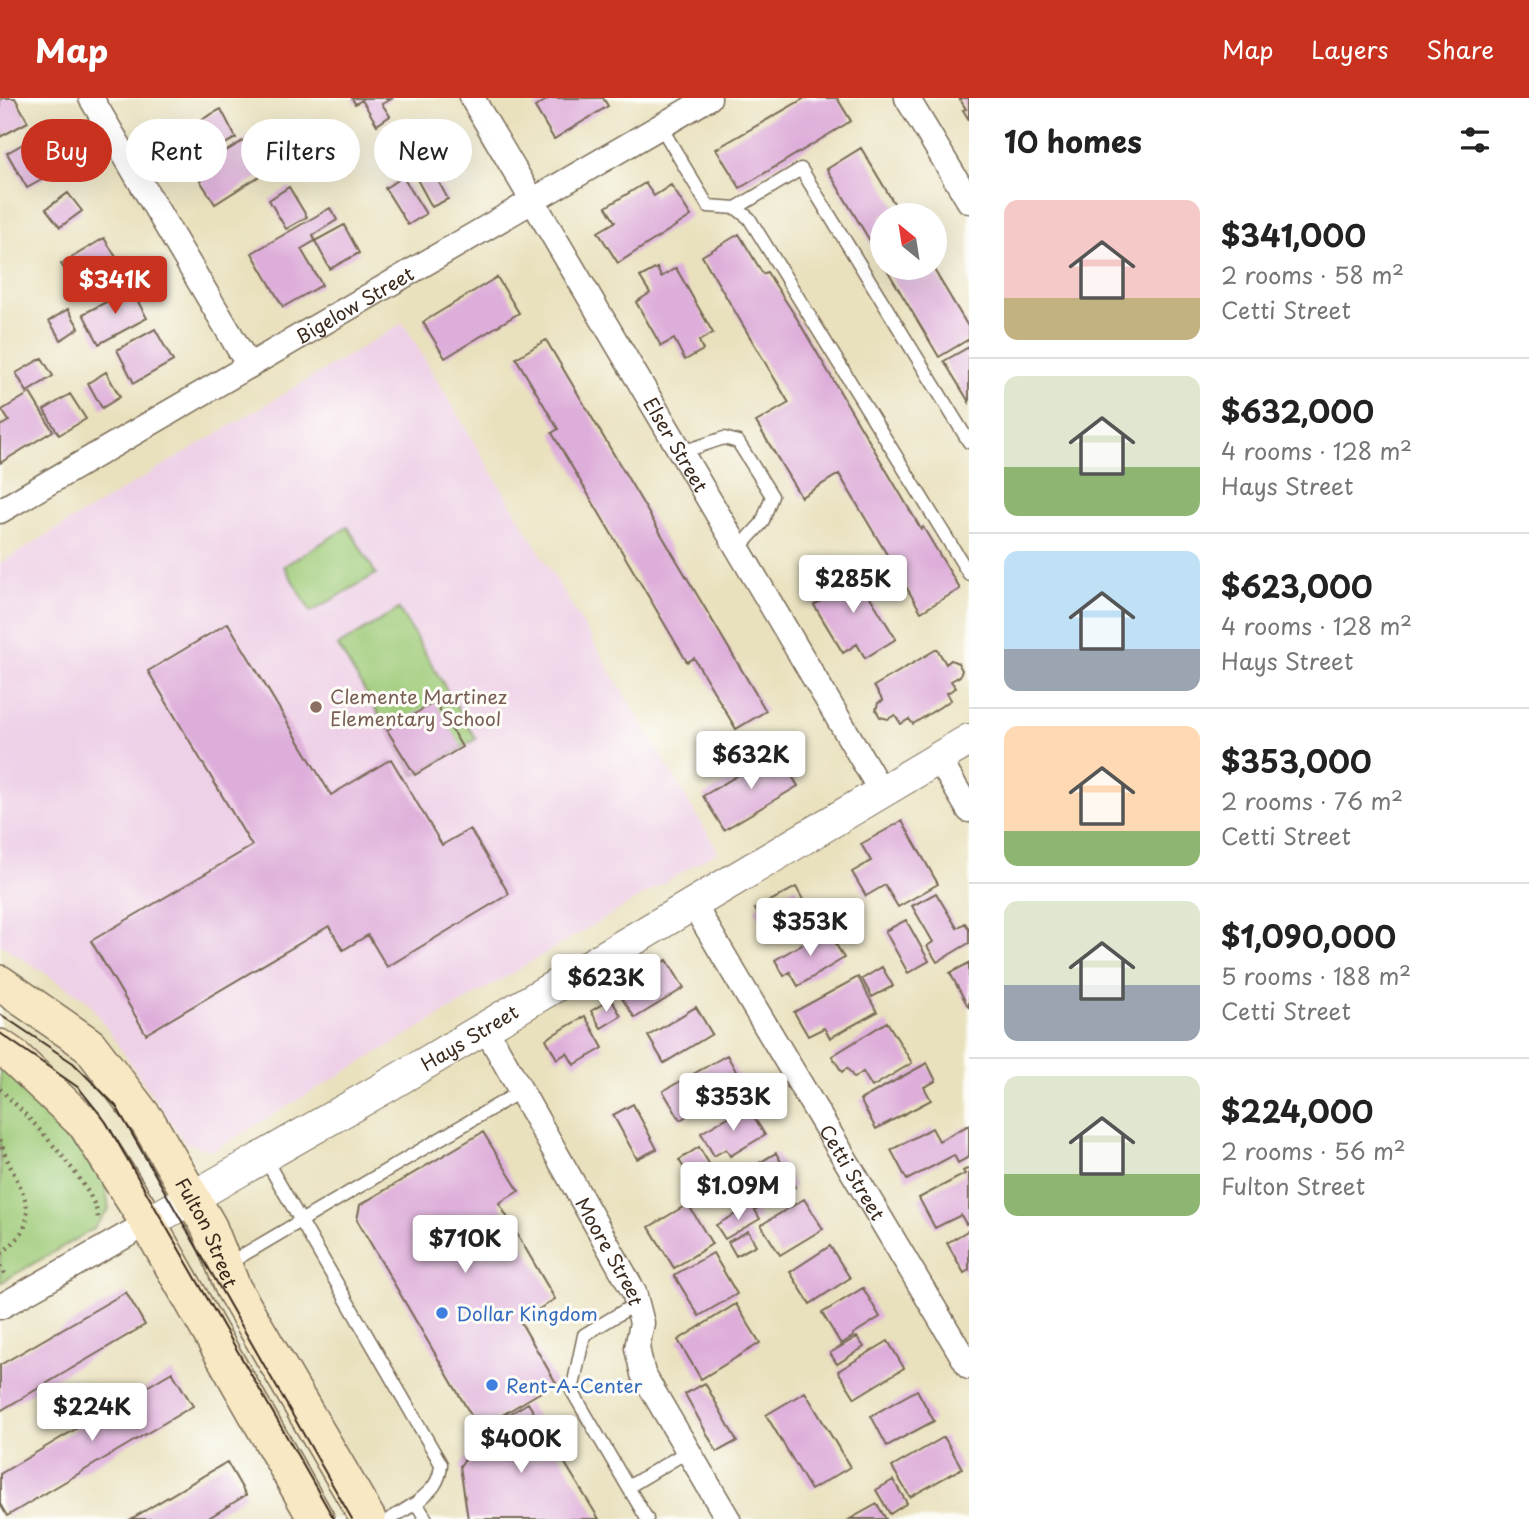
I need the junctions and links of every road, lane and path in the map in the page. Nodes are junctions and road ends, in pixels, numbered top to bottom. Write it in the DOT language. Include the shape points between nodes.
graph roads {
  1 [pos="91,98"];
  2 [pos="472,98"];
  3 [pos="709,98"];
  4 [pos="907,98"];
  5 [pos="661,127"];
  6 [pos="534,201"];
  7 [pos="969,201"];
  8 [pos="736,208"];
  9 [pos="249,366"];
  10 [pos="969,442"];
  11 [pos="682,452"];
  12 [pos="0,511"];
  13 [pos="738,549"];
  14 [pos="969,574"];
  15 [pos="969,740"];
  16 [pos="938,758"];
  17 [pos="881,791"];
  18 [pos="969,810"];
  19 [pos="693,904"];
  20 [pos="0,983"];
  21 [pos="485,1027"];
  22 [pos="0,1047"];
  23 [pos="0,1089"];
  24 [pos="521,1091"];
  25 [pos="0,1140"];
  26 [pos="264,1157"];
  27 [pos="192,1199"];
  28 [pos="98,1218"];
  29 [pos="301,1221"];
  30 [pos="148,1223"];
  31 [pos="0,1254"];
  32 [pos="224,1266"];
  33 [pos="637,1303"];
  34 [pos="0,1307"];
  35 [pos="969,1367"];
  36 [pos="688,1451"];
  37 [pos="628,1487"];
  38 [pos="416,1503"];
  39 [pos="316,1519"];
  40 [pos="368,1519"];
  41 [pos="390,1519"];
  42 [pos="426,1519"];
  43 [pos="647,1519"];
  44 [pos="728,1519"];
  1 -- 9 [label="street"];
  2 -- 6 [label="street, Elser Street"];
  3 -- 5 [label="street, Bigelow Street"];
  4 -- 7 [label="street"];
  5 -- 6 [label="street, Bigelow Street"];
  5 -- 8 [label="lane" via="708,206"];
  6 -- 9 [label="street, Bigelow Street"];
  6 -- 11 [label="street, Elser Street"];
  8 -- 10 [label="lane" via="801,169"];
  8 -- 14 [label="lane" via="749,218"];
  9 -- 12 [label="street, Bigelow Street"];
  11 -- 13 [label="street, Elser Street"];
  11 -- 13 [label="lane" via="724,438 738,442 772,496 762,523"];
  13 -- 17 [label="street, Elser Street"];
  15 -- 16 [label="street, Hays Street"];
  16 -- 17 [label="street, Hays Street"];
  16 -- 18 [label="street"];
  17 -- 19 [label="street, Hays Street"];
  19 -- 21 [label="street, Hays Street"];
  19 -- 35 [label="street, Cetti Street"];
  20 -- 27 [label="main road, Fulton Street" via="89,1045 148,1122"];
  21 -- 24 [label="street, Moore Street"];
  21 -- 26 [label="street, Hays Street"];
  22 -- 30 [label="main road" via="86,1125"];
  23 -- 28 [label="path" via="69,1165"];
  24 -- 29 [label="lane"];
  24 -- 33 [label="street, Moore Street"];
  25 -- 31 [label="path" via="26,1197 29,1219 14,1244"];
  26 -- 27 [label="street, Hays Street"];
  26 -- 29 [label="lane"];
  27 -- 30 [label="street, Hays Street"];
  27 -- 32 [label="main road, Fulton Street"];
  29 -- 32 [label="lane"];
  29 -- 38 [label="lane" via="441,1464 433,1489"];
  30 -- 34 [label="street, Hays Street"];
  30 -- 39 [label="main road"];
  32 -- 40 [label="main road, Fulton Street"];
  33 -- 36 [label="street, Moore Street" via="642,1323 637,1348 643,1374"];
  33 -- 37 [label="lane" via="584,1335 572,1391"];
  36 -- 37 [label="lane"];
  36 -- 44 [label="street, Moore Street"];
  37 -- 43 [label="lane"];
  38 -- 41 [label="lane"];
  38 -- 42 [label="lane"];
}
